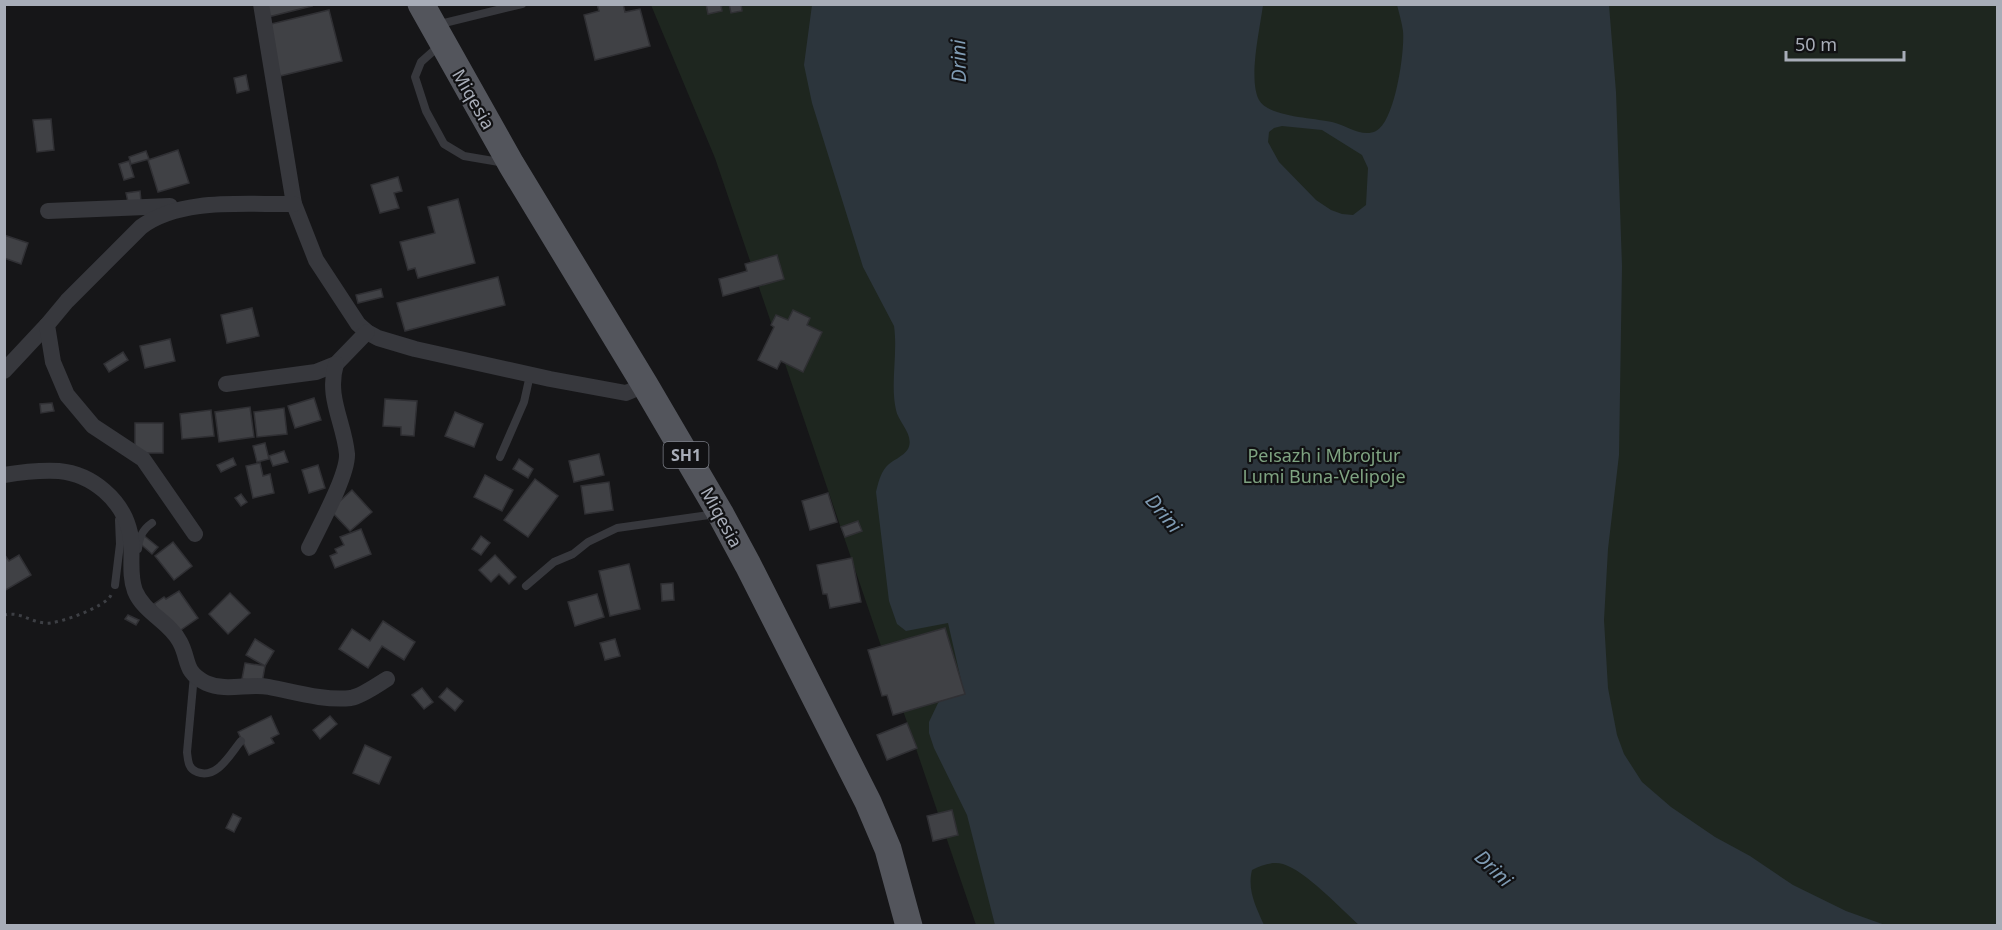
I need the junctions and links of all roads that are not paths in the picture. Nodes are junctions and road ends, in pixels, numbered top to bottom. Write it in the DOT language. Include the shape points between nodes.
graph roads {
  1 [pos="261,4"];
  2 [pos="522,4"];
  3 [pos="432,25"];
  4 [pos="511,164"];
  5 [pos="294,204"];
  6 [pos="194,206"];
  7 [pos="48,211"];
  8 [pos="47,325"];
  9 [pos="367,333"];
  10 [pos="336,364"];
  11 [pos="4,371"];
  12 [pos="530,375"];
  13 [pos="225,384"];
  14 [pos="645,385"];
  15 [pos="500,457"];
  16 [pos="4,476"];
  17 [pos="115,502"];
  18 [pos="720,513"];
  19 [pos="152,523"];
  20 [pos="195,534"];
  21 [pos="309,548"];
  22 [pos="115,585"];
  23 [pos="526,586"];
  24 [pos="135,592"];
  25 [pos="195,675"];
  26 [pos="387,679"];
  27 [pos="241,741"];
  28 [pos="909,926"];
  1 -- 5 [label="street"];
  2 -- 3 [label="lane"];
  3 -- 4 [label="main road, Miqesia / SH1"];
  3 -- 4 [label="lane" via="415,77 426,111 444,144 464,156"];
  4 -- 14 [label="main road, Miqesia / SH1"];
  5 -- 6 [label="street"];
  5 -- 9 [label="street" via="316,260"];
  6 -- 7 [label="street"];
  6 -- 8 [label="street" via="154,217 141,226"];
  8 -- 11 [label="street"];
  8 -- 20 [label="street" via="53,362 67,395 93,426 143,459"];
  9 -- 10 [label="street"];
  9 -- 12 [label="street" via="414,349"];
  10 -- 13 [label="street" via="305,374"];
  10 -- 21 [label="street" via="333,393 347,455 345,470"];
  12 -- 14 [label="street" via="626,393"];
  12 -- 15 [label="lane" via="524,402"];
  14 -- 18 [label="main road, Miqesia / SH1"];
  16 -- 17 [label="street" via="61,471 82,477 110,494"];
  17 -- 22 [label="lane" via="121,527"];
  17 -- 24 [label="street" via="130,533"];
  18 -- 23 [label="lane" via="617,528 554,562"];
  18 -- 28 [label="main road, Miqesia / SH1" via="868,801 888,849"];
  19 -- 24 [label="lane" via="139,539"];
  24 -- 25 [label="street" via="146,609 180,642"];
  25 -- 26 [label="street" via="208,684 224,687 266,686 318,697 352,698"];
  25 -- 27 [label="lane" via="188,764 195,772 208,774 218,770"];
}
